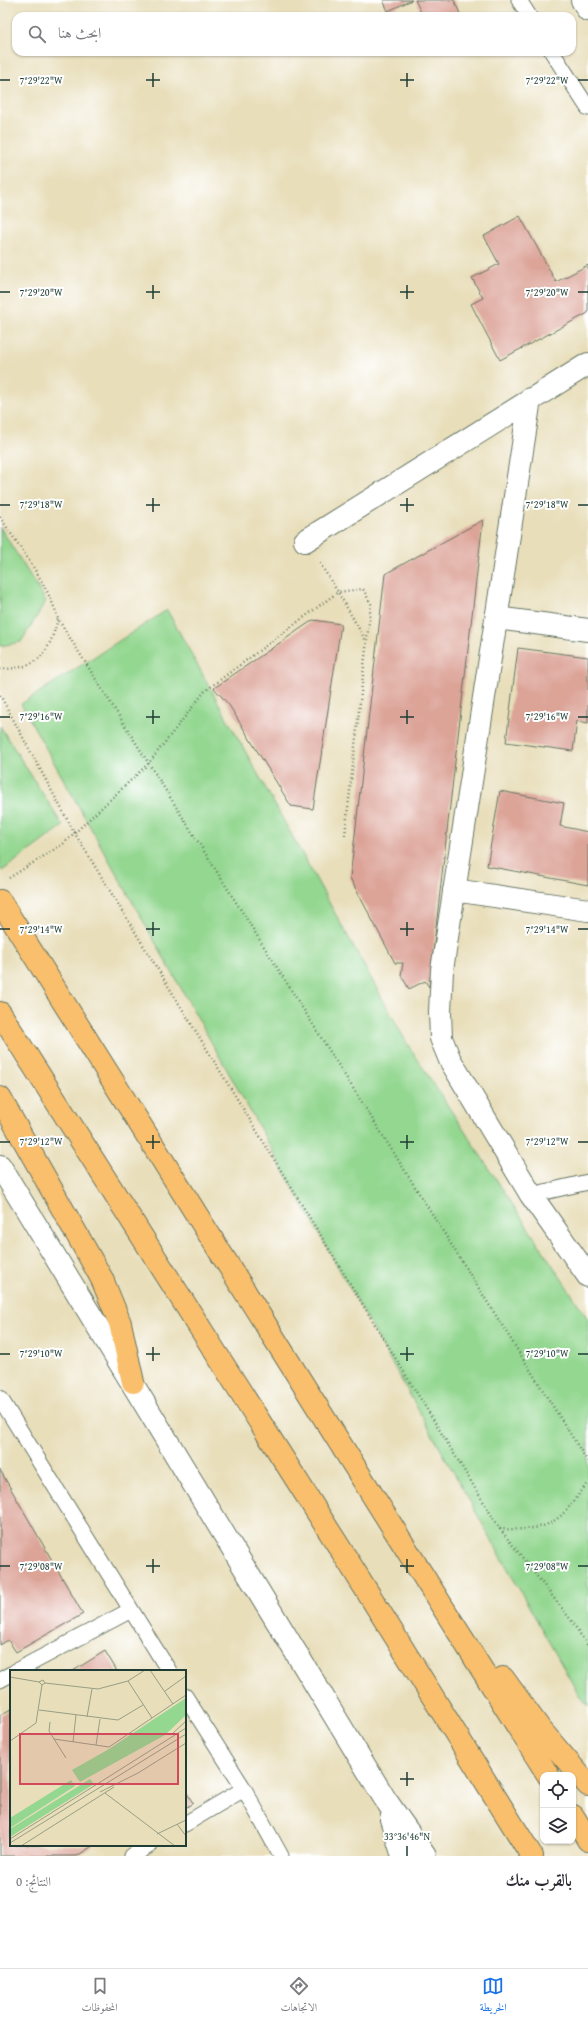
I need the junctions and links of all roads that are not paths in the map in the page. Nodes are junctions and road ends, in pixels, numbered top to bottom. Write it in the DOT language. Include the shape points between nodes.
graph roads {
  1 [pos="519,0"];
  2 [pos="582,0"];
  3 [pos="588,10"];
  4 [pos="526,12"];
  5 [pos="555,56"];
  6 [pos="588,108"];
  7 [pos="588,364"];
  8 [pos="530,399"];
  9 [pos="305,541"];
  10 [pos="497,618"];
  11 [pos="588,630"];
  12 [pos="454,890"];
  13 [pos="0,901"];
  14 [pos="588,910"];
  15 [pos="0,1013"];
  16 [pos="0,1098"];
  17 [pos="0,1166"];
  18 [pos="588,1182"];
  19 [pos="531,1195"];
  20 [pos="588,1276"];
  21 [pos="133,1382"];
  22 [pos="0,1398"];
  23 [pos="4,1415"];
  24 [pos="398,1533"];
  25 [pos="131,1610"];
  26 [pos="18,1670"];
  27 [pos="168,1670"];
  28 [pos="10,1675"];
  29 [pos="0,1680"];
  30 [pos="186,1698"];
  31 [pos="546,1772"];
  32 [pos="588,1785"];
  33 [pos="244,1789"];
  34 [pos="385,1799"];
  35 [pos="576,1821"];
  36 [pos="186,1823"];
  37 [pos="588,1840"];
  38 [pos="148,1846"];
  39 [pos="132,1856"];
  40 [pos="281,1856"];
  41 [pos="403,1856"];
  42 [pos="411,1856"];
  43 [pos="424,1856"];
  44 [pos="532,1856"];
  1 -- 4 [label="lane"];
  2 -- 3 [label="street"];
  5 -- 6 [label="lane"];
  7 -- 8 [label="street"];
  8 -- 9 [label="street"];
  8 -- 10 [label="street"];
  10 -- 11 [label="street"];
  10 -- 12 [label="street"];
  12 -- 14 [label="street"];
  12 -- 19 [label="street" via="442,970 441,1038 450,1060"];
  13 -- 24 [label="highway"];
  15 -- 44 [label="highway"];
  16 -- 21 [label="highway" via="102,1279 120,1323"];
  17 -- 21 [label="street"];
  18 -- 19 [label="lane"];
  19 -- 20 [label="street"];
  21 -- 34 [label="street"];
  22 -- 23 [label="lane"];
  23 -- 25 [label="lane"];
  24 -- 31 [label="highway"];
  24 -- 32 [label="highway" via="540,1729"];
  25 -- 26 [label="lane"];
  25 -- 27 [label="lane"];
  28 -- 29 [label="lane"];
  30 -- 33 [label="lane"];
  33 -- 36 [label="lane"];
  33 -- 40 [label="lane"];
  34 -- 41 [label="street"];
  34 -- 42 [label="street"];
  34 -- 43 [label="street"];
  35 -- 37 [label="highway"];
  38 -- 39 [label="lane"];
}
